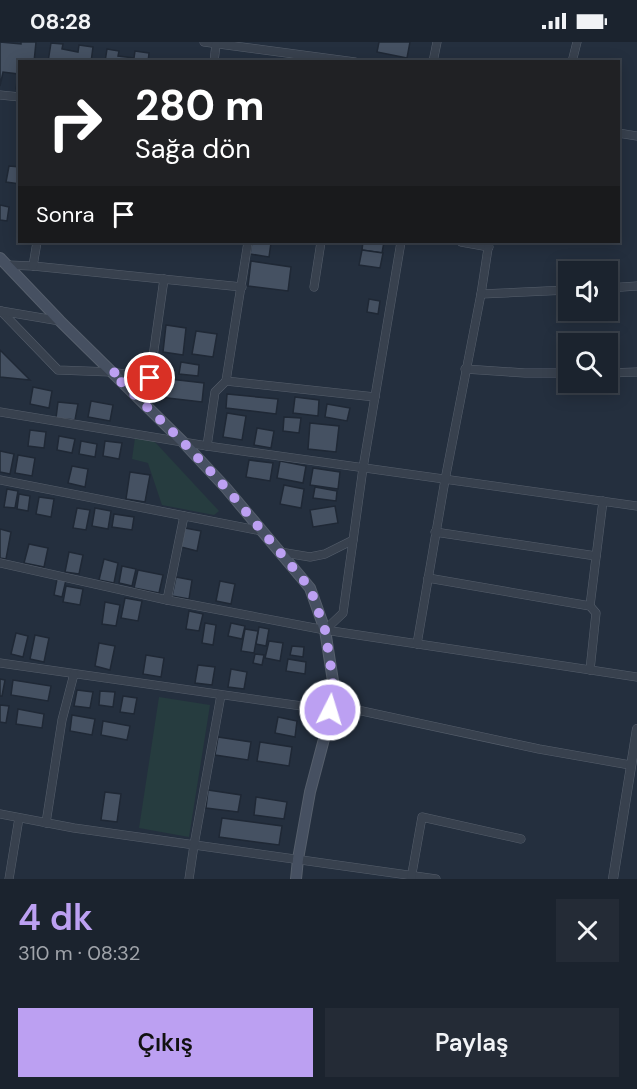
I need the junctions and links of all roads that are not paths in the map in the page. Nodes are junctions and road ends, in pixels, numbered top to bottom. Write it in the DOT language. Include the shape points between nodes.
graph roads {
  1 [pos="204,42"];
  2 [pos="437,42"];
  3 [pos="577,42"];
  4 [pos="216,44"];
  5 [pos="280,52"];
  6 [pos="214,60"];
  7 [pos="279,60"];
  8 [pos="343,60"];
  9 [pos="433,60"];
  10 [pos="572,60"];
  11 [pos="0,95"];
  12 [pos="18,97"];
  13 [pos="620,133"];
  14 [pos="637,136"];
  15 [pos="37,243"];
  16 [pos="248,243"];
  17 [pos="321,243"];
  18 [pos="401,243"];
  19 [pos="489,244"];
  20 [pos="4,261"];
  21 [pos="33,266"];
  22 [pos="164,279"];
  23 [pos="314,286"];
  24 [pos="637,286"];
  25 [pos="242,287"];
  26 [pos="618,287"];
  27 [pos="558,290"];
  28 [pos="481,294"];
  29 [pos="0,311"];
  30 [pos="60,321"];
  31 [pos="465,369"];
  32 [pos="111,372"];
  33 [pos="618,372"];
  34 [pos="637,372"];
  35 [pos="558,373"];
  36 [pos="226,381"];
  37 [pos="375,397"];
  38 [pos="0,412"];
  39 [pos="183,442"];
  40 [pos="207,446"];
  41 [pos="363,468"];
  42 [pos="0,480"];
  43 [pos="445,480"];
  44 [pos="603,501"];
  45 [pos="637,506"];
  46 [pos="184,516"];
  47 [pos="262,531"];
  48 [pos="435,532"];
  49 [pos="353,540"];
  50 [pos="280,552"];
  51 [pos="596,556"];
  52 [pos="0,563"];
  53 [pos="428,578"];
  54 [pos="167,600"];
  55 [pos="590,606"];
  56 [pos="325,630"];
  57 [pos="417,644"];
  58 [pos="0,663"];
  59 [pos="590,670"];
  60 [pos="74,674"];
  61 [pos="637,677"];
  62 [pos="221,695"];
  63 [pos="330,710"];
  64 [pos="637,729"];
  65 [pos="630,765"];
  66 [pos="0,814"];
  67 [pos="19,818"];
  68 [pos="46,823"];
  69 [pos="521,839"];
  70 [pos="194,845"];
  71 [pos="298,859"];
  72 [pos="411,877"];
  73 [pos="9,879"];
  74 [pos="189,879"];
  75 [pos="296,879"];
  76 [pos="436,879"];
  77 [pos="613,879"];
  1 -- 4 [label="street"];
  2 -- 9 [label="street"];
  3 -- 10 [label="street"];
  4 -- 5 [label="street"];
  4 -- 6 [label="street"];
  5 -- 7 [label="street"];
  5 -- 8 [label="street"];
  11 -- 12 [label="street"];
  13 -- 14 [label="street"];
  15 -- 21 [label="street"];
  16 -- 25 [label="street"];
  17 -- 23 [label="street"];
  18 -- 37 [label="street"];
  19 -- 28 [label="street"];
  20 -- 21 [label="street"];
  20 -- 30 [label="main road"];
  21 -- 22 [label="street"];
  22 -- 25 [label="street"];
  22 -- 32 [label="street" via="150,378"];
  24 -- 26 [label="street"];
  25 -- 36 [label="street"];
  27 -- 28 [label="street"];
  28 -- 31 [label="street"];
  29 -- 30 [label="street"];
  29 -- 32 [label="street" via="58,370"];
  30 -- 32 [label="main road"];
  31 -- 35 [label="street"];
  31 -- 43 [label="street"];
  32 -- 39 [label="main road"];
  33 -- 34 [label="street"];
  36 -- 37 [label="street"];
  36 -- 40 [label="street" via="215,393"];
  37 -- 41 [label="street"];
  38 -- 39 [label="street"];
  39 -- 40 [label="street"];
  39 -- 47 [label="main road"];
  40 -- 41 [label="street"];
  41 -- 43 [label="street"];
  41 -- 49 [label="street"];
  42 -- 46 [label="street"];
  43 -- 44 [label="street"];
  43 -- 48 [label="street"];
  44 -- 45 [label="street"];
  44 -- 51 [label="street"];
  46 -- 47 [label="street"];
  46 -- 54 [label="street"];
  47 -- 50 [label="main road"];
  48 -- 51 [label="street"];
  48 -- 53 [label="street"];
  49 -- 50 [label="street" via="310,557"];
  49 -- 56 [label="street" via="343,613"];
  50 -- 56 [label="main road" via="310,588"];
  51 -- 55 [label="street"];
  52 -- 54 [label="street"];
  53 -- 55 [label="street"];
  53 -- 57 [label="street"];
  54 -- 56 [label="street"];
  55 -- 59 [label="street" via="596,614"];
  56 -- 57 [label="street"];
  56 -- 63 [label="main road" via="333,681"];
  57 -- 59 [label="street"];
  58 -- 60 [label="street"];
  59 -- 61 [label="street"];
  60 -- 62 [label="street"];
  60 -- 68 [label="street" via="62,720"];
  62 -- 63 [label="street"];
  62 -- 70 [label="street"];
  63 -- 65 [label="street" via="362,711"];
  63 -- 71 [label="main road"];
  64 -- 65 [label="street"];
  65 -- 77 [label="street"];
  66 -- 67 [label="street"];
  67 -- 68 [label="street"];
  67 -- 73 [label="street"];
  68 -- 70 [label="street"];
  69 -- 72 [label="street" via="422,817"];
  70 -- 71 [label="street"];
  70 -- 74 [label="street"];
  71 -- 72 [label="street"];
  71 -- 75 [label="main road"];
  72 -- 76 [label="street"];
}
